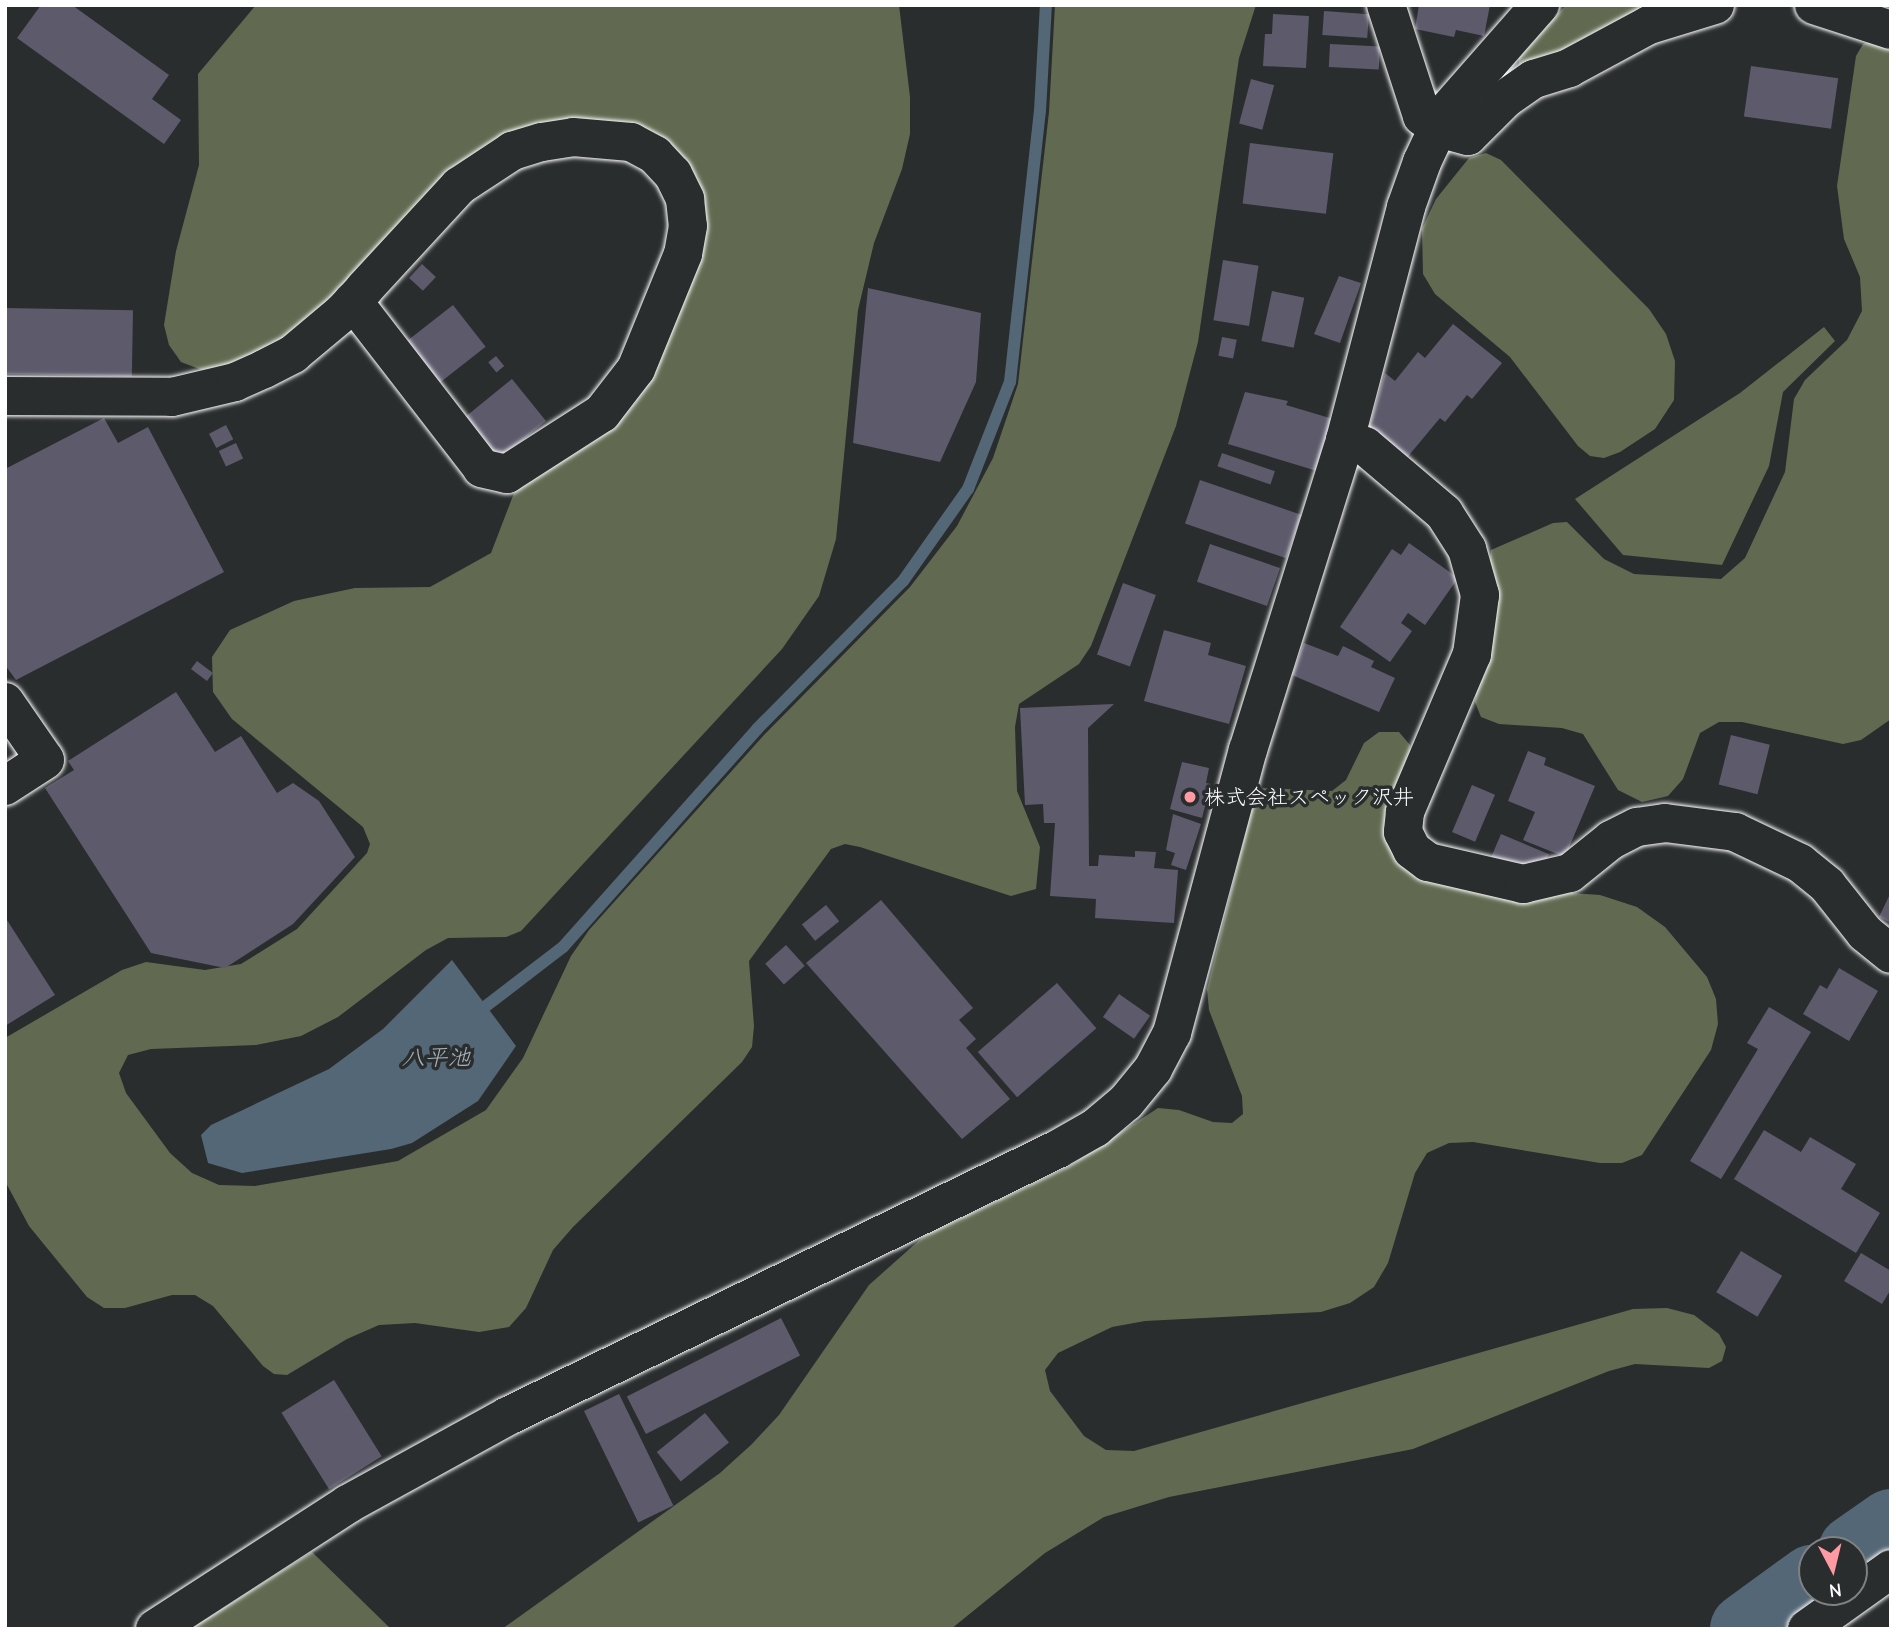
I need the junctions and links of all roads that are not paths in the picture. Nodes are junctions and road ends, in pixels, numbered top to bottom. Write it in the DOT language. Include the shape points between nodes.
graph roads {
  1 [pos="1386,5"];
  2 [pos="1540,5"];
  3 [pos="1714,5"];
  4 [pos="1814,5"];
  5 [pos="1891,30"];
  6 [pos="1438,128"];
  7 [pos="353,301"];
  8 [pos="5,396"];
  9 [pos="1345,440"];
  10 [pos="5,702"];
  11 [pos="5,786"];
  12 [pos="1891,954"];
  13 [pos="1891,1569"];
  14 [pos="155,1629"];
  15 [pos="1807,1629"];
  1 -- 6 [label="street" via="1422,116"];
  2 -- 6 [label="street" via="1479,72"];
  3 -- 6 [label="street" via="1649,25 1569,68 1534,79 1505,99 1468,136"];
  4 -- 5 [label="street"];
  6 -- 9 [label="street" via="1406,207"];
  7 -- 7 [label="street" via="458,186 512,152 542,142 573,137 631,142 655,155 673,174 685,199 688,226 683,254 636,369 602,413 507,474 482,468"];
  7 -- 8 [label="street" via="293,354 235,382 203,391 139,399"];
  9 -- 12 [label="street" via="1365,446 1444,513 1474,565 1480,595 1472,654 1405,812 1403,832 1412,850 1428,862 1523,884 1570,873 1611,840 1637,827 1665,823 1735,832 1800,863 1827,885 1865,933"];
  9 -- 14 [label="street" via="1248,750 1172,1033 1153,1069 1126,1102 1058,1149 508,1416 348,1504"];
  10 -- 11 [label="street" via="45,760"];
  13 -- 15 [label="street"];
}
